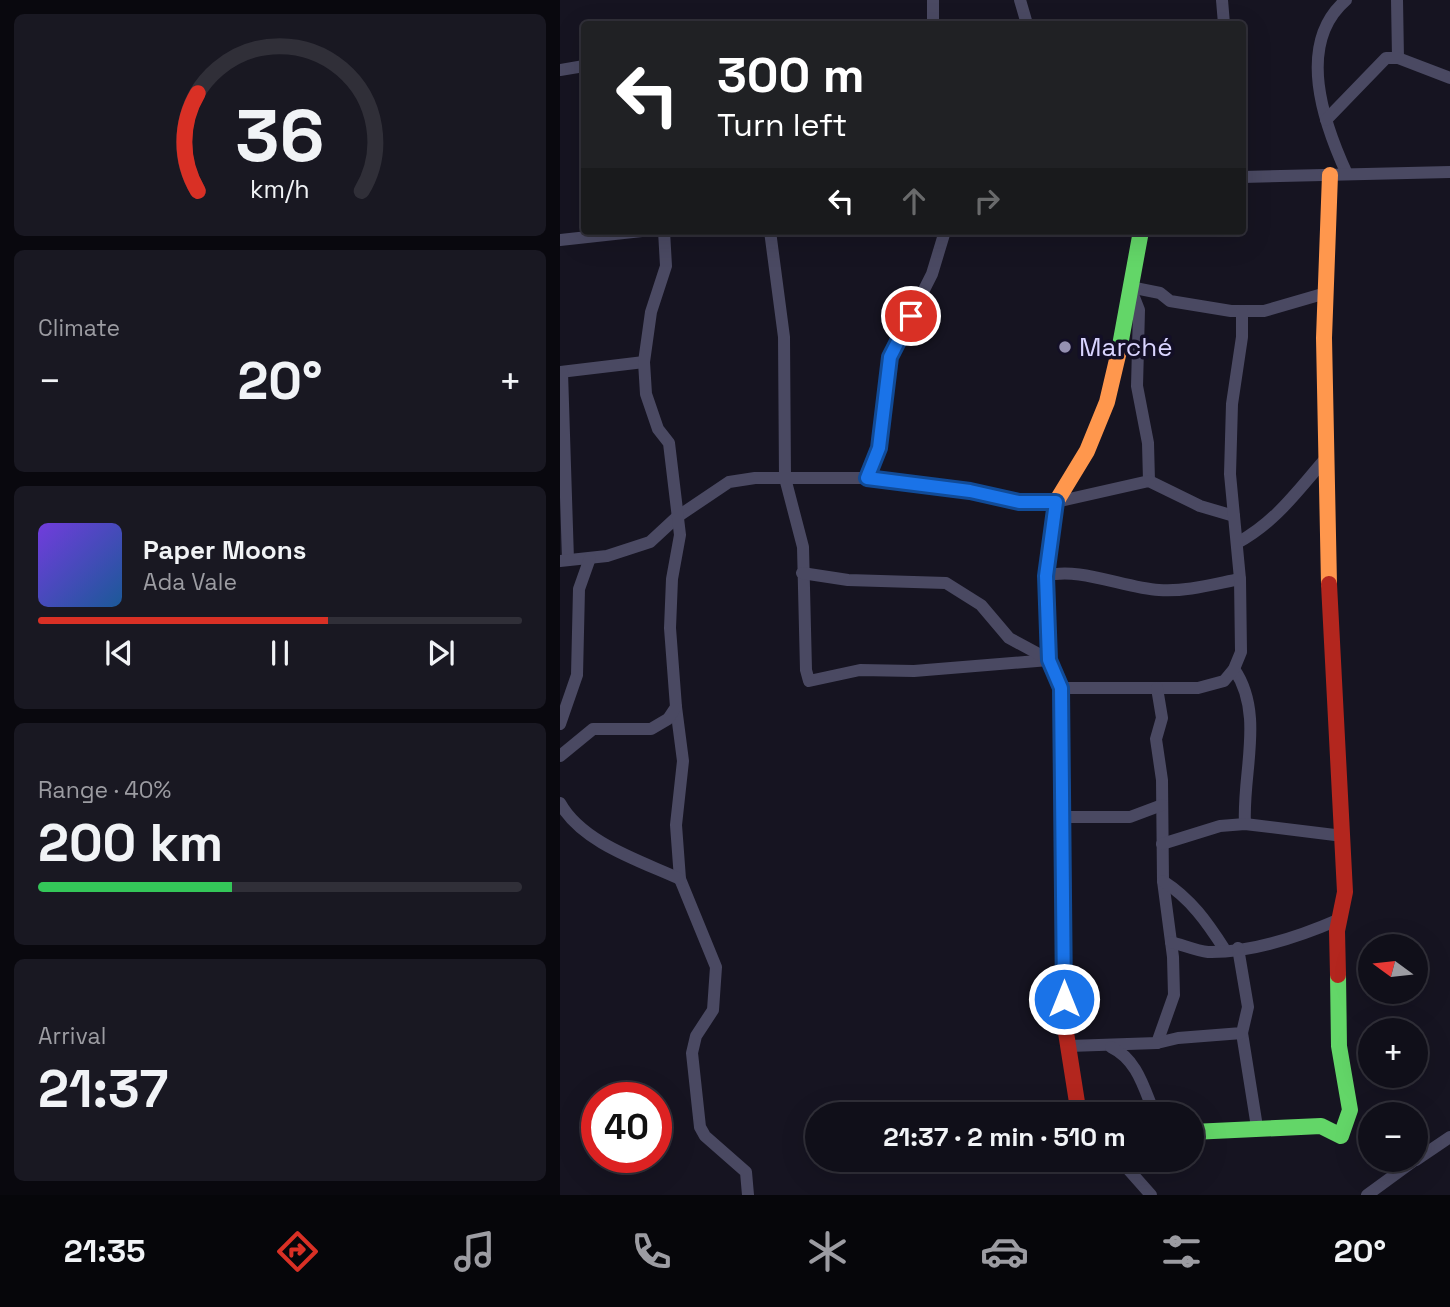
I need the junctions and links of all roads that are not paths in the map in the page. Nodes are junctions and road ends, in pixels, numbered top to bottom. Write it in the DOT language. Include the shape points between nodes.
graph roads {
  1 [pos="933,0"];
  2 [pos="1020,0"];
  3 [pos="1222,0"];
  4 [pos="1346,0"];
  5 [pos="1396,0"];
  6 [pos="933,21"];
  7 [pos="1026,21"];
  8 [pos="1224,21"];
  9 [pos="1398,58"];
  10 [pos="581,66"];
  11 [pos="560,70"];
  12 [pos="1449,77"];
  13 [pos="1326,120"];
  14 [pos="1450,172"];
  15 [pos="1347,174"];
  16 [pos="1330,175"];
  17 [pos="1246,177"];
  18 [pos="606,235"];
  19 [pos="664,235"];
  20 [pos="771,235"];
  21 [pos="944,235"];
  22 [pos="1140,235"];
  23 [pos="560,240"];
  24 [pos="1129,287"];
  25 [pos="1326,292"];
  26 [pos="1242,311"];
  27 [pos="644,362"];
  28 [pos="561,372"];
  29 [pos="1326,457"];
  30 [pos="785,478"];
  31 [pos="867,478"];
  32 [pos="1149,481"];
  33 [pos="1056,502"];
  34 [pos="1234,516"];
  35 [pos="677,517"];
  36 [pos="1237,543"];
  37 [pos="590,558"];
  38 [pos="564,560"];
  39 [pos="802,573"];
  40 [pos="1046,576"];
  41 [pos="1240,579"];
  42 [pos="1049,660"];
  43 [pos="1234,669"];
  44 [pos="1061,688"];
  45 [pos="1157,688"];
  46 [pos="676,707"];
  47 [pos="560,724"];
  48 [pos="560,756"];
  49 [pos="560,803"];
  50 [pos="1162,804"];
  51 [pos="1064,817"];
  52 [pos="1245,824"];
  53 [pos="1343,836"];
  54 [pos="1162,844"];
  55 [pos="680,879"];
  56 [pos="1163,881"];
  57 [pos="1340,919"];
  58 [pos="1171,943"];
  59 [pos="1232,949"];
  60 [pos="1242,1033"];
  61 [pos="1157,1043"];
  62 [pos="1107,1045"];
  63 [pos="1069,1046"];
  64 [pos="1077,1102"];
  65 [pos="1150,1102"];
  66 [pos="1257,1127"];
  67 [pos="1204,1131"];
  68 [pos="1450,1137"];
  69 [pos="1428,1151"];
  70 [pos="1131,1172"];
  71 [pos="1399,1172"];
  72 [pos="748,1195"];
  73 [pos="1151,1195"];
  74 [pos="1367,1195"];
  1 -- 6 [label="street"];
  2 -- 7 [label="street"];
  3 -- 8 [label="street"];
  4 -- 13 [label="street" via="1323,38 1317,67"];
  5 -- 9 [label="street"];
  9 -- 12 [label="street"];
  9 -- 13 [label="street" via="1386,58"];
  10 -- 11 [label="street"];
  13 -- 15 [label="street"];
  14 -- 15 [label="street"];
  15 -- 16 [label="street"];
  16 -- 17 [label="street"];
  16 -- 25 [label="street"];
  18 -- 23 [label="street"];
  19 -- 27 [label="street" via="666,266 651,312"];
  20 -- 30 [label="street" via="784,337"];
  21 -- 31 [label="street" via="932,274 890,357 879,448"];
  22 -- 24 [label="street"];
  24 -- 26 [label="street" via="1160,293 1170,301"];
  24 -- 32 [label="street" via="1139,310 1137,386 1148,443"];
  24 -- 33 [label="street" via="1107,402 1087,451"];
  25 -- 26 [label="street" via="1264,311"];
  25 -- 29 [label="street"];
  26 -- 34 [label="street" via="1232,404"];
  27 -- 28 [label="street"];
  27 -- 35 [label="street" via="646,394 658,429 669,443"];
  28 -- 38 [label="street"];
  29 -- 36 [label="street" via="1283,511 1262,530"];
  29 -- 53 [label="street" via="1332,678"];
  30 -- 31 [label="street"];
  30 -- 35 [label="street" via="729,482"];
  30 -- 39 [label="street" via="803,547"];
  31 -- 33 [label="street" via="1019,502"];
  32 -- 33 [label="street"];
  32 -- 34 [label="street" via="1200,506"];
  33 -- 40 [label="street"];
  34 -- 36 [label="street"];
  35 -- 37 [label="street" via="650,542"];
  35 -- 46 [label="street" via="680,535 670,628"];
  36 -- 41 [label="street"];
  37 -- 38 [label="street"];
  37 -- 47 [label="street" via="579,589 577,675"];
  39 -- 42 [label="street" via="848,580 946,583 981,605 1009,638"];
  39 -- 42 [label="street" via="809,681 860,670 914,671"];
  40 -- 41 [label="street" via="1060,572 1162,591"];
  40 -- 42 [label="street"];
  41 -- 43 [label="street" via="1241,652"];
  42 -- 44 [label="street"];
  43 -- 45 [label="street" via="1224,681 1198,688"];
  43 -- 52 [label="street" via="1244,683 1251,716"];
  44 -- 45 [label="street"];
  44 -- 51 [label="street"];
  45 -- 50 [label="street" via="1162,718 1156,739"];
  46 -- 48 [label="street" via="668,719 651,729 593,729"];
  46 -- 55 [label="street" via="683,761 676,825"];
  49 -- 55 [label="street" via="582,828 611,847"];
  50 -- 51 [label="street" via="1130,817"];
  50 -- 54 [label="street"];
  51 -- 63 [label="street" via="1064,1020"];
  52 -- 53 [label="street"];
  52 -- 54 [label="street" via="1220,826"];
  53 -- 57 [label="street" via="1345,892"];
  54 -- 56 [label="street"];
  55 -- 72 [label="street" via="716,967 713,1010 696,1036 692,1053 699,1127 746,1172"];
  56 -- 58 [label="street"];
  56 -- 59 [label="street" via="1181,893"];
  57 -- 59 [label="street" via="1307,934"];
  57 -- 66 [label="street" via="1339,1046 1350,1110 1341,1136 1321,1126"];
  58 -- 59 [label="street" via="1208,952"];
  58 -- 61 [label="street" via="1174,995"];
  59 -- 60 [label="street" via="1248,1007"];
  60 -- 61 [label="street"];
  60 -- 66 [label="street"];
  61 -- 62 [label="street"];
  62 -- 63 [label="street"];
  62 -- 65 [label="street" via="1124,1054 1140,1076"];
  63 -- 64 [label="street"];
  66 -- 67 [label="street"];
  68 -- 69 [label="street"];
  70 -- 73 [label="street"];
  71 -- 74 [label="street"];
}
